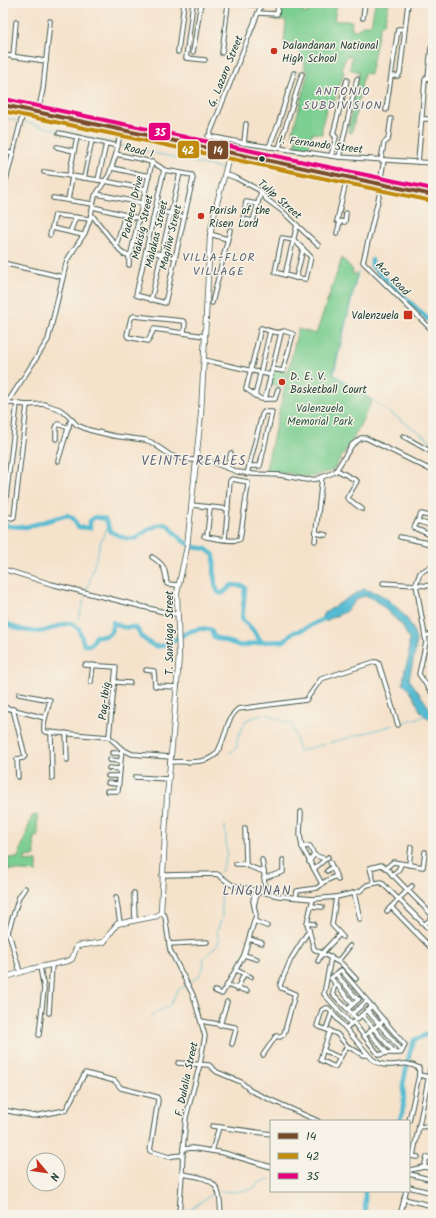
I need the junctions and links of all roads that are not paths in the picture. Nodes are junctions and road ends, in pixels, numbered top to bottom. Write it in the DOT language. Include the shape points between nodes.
graph roads {
  1 [pos="184,3"];
  2 [pos="193,3"];
  3 [pos="201,3"];
  4 [pos="211,3"];
  5 [pos="278,3"];
  6 [pos="365,3"];
  7 [pos="408,3"];
  8 [pos="228,4"];
  9 [pos="262,4"];
  10 [pos="258,13"];
  11 [pos="363,18"];
  12 [pos="50,21"];
  13 [pos="16,22"];
  14 [pos="405,29"];
  15 [pos="431,48"];
  16 [pos="178,52"];
  17 [pos="193,52"];
  18 [pos="222,53"];
  19 [pos="3,55"];
  20 [pos="13,57"];
  21 [pos="205,60"];
  22 [pos="46,61"];
  23 [pos="392,76"];
  24 [pos="428,78"];
  25 [pos="433,78"];
  26 [pos="357,79"];
  27 [pos="347,80"];
  28 [pos="3,105"];
  29 [pos="24,109"];
  30 [pos="386,110"];
  31 [pos="38,112"];
  32 [pos="433,117"];
  33 [pos="391,119"];
  34 [pos="422,119"];
  35 [pos="246,124"];
  36 [pos="121,129"];
  37 [pos="59,133"];
  38 [pos="208,136"];
  39 [pos="77,137"];
  40 [pos="92,140"];
  41 [pos="244,143"];
  42 [pos="106,144"];
  43 [pos="118,146"];
  44 [pos="205,146"];
  45 [pos="57,147"];
  46 [pos="269,147"];
  47 [pos="279,148"];
  48 [pos="3,151"];
  49 [pos="74,151"];
  50 [pos="230,152"];
  51 [pos="12,154"];
  52 [pos="116,154"];
  53 [pos="332,156"];
  54 [pos="339,157"];
  55 [pos="382,160"];
  56 [pos="152,162"];
  57 [pos="418,162"];
  58 [pos="433,163"];
  59 [pos="112,168"];
  60 [pos="164,170"];
  61 [pos="44,172"];
  62 [pos="180,173"];
  63 [pos="225,174"];
  64 [pos="71,176"];
  65 [pos="148,176"];
  66 [pos="347,177"];
  67 [pos="84,178"];
  68 [pos="98,180"];
  69 [pos="105,181"];
  70 [pos="381,183"];
  71 [pos="145,189"];
  72 [pos="3,192"];
  73 [pos="260,192"];
  74 [pos="97,194"];
  75 [pos="433,195"];
  76 [pos="53,198"];
  77 [pos="68,200"];
  78 [pos="142,203"];
  79 [pos="257,204"];
  80 [pos="93,205"];
  81 [pos="156,210"];
  82 [pos="346,213"];
  83 [pos="91,214"];
  84 [pos="170,214"];
  85 [pos="125,215"];
  86 [pos="76,217"];
  87 [pos="184,217"];
  88 [pos="138,218"];
  89 [pos="90,219"];
  90 [pos="340,222"];
  91 [pos="298,225"];
  92 [pos="52,228"];
  93 [pos="230,230"];
  94 [pos="70,232"];
  95 [pos="337,233"];
  96 [pos="50,235"];
  97 [pos="83,236"];
  98 [pos="210,236"];
  99 [pos="227,239"];
  100 [pos="294,240"];
  101 [pos="318,245"];
  102 [pos="116,246"];
  103 [pos="303,249"];
  104 [pos="146,251"];
  105 [pos="160,254"];
  106 [pos="129,255"];
  107 [pos="175,257"];
  108 [pos="3,263"];
  109 [pos="129,265"];
  110 [pos="285,275"];
  111 [pos="63,277"];
  112 [pos="296,278"];
  113 [pos="207,288"];
  114 [pos="215,288"];
  115 [pos="151,300"];
  116 [pos="212,303"];
  117 [pos="270,331"];
  118 [pos="433,331"];
  119 [pos="184,333"];
  120 [pos="281,333"];
  121 [pos="205,336"];
  122 [pos="204,360"];
  123 [pos="272,368"];
  124 [pos="250,370"];
  125 [pos="260,373"];
  126 [pos="271,375"];
  127 [pos="278,389"];
  128 [pos="255,396"];
  129 [pos="265,399"];
  130 [pos="5,403"];
  131 [pos="18,404"];
  132 [pos="27,405"];
  133 [pos="72,420"];
  134 [pos="68,428"];
  135 [pos="403,436"];
  136 [pos="56,439"];
  137 [pos="231,453"];
  138 [pos="433,453"];
  139 [pos="11,458"];
  140 [pos="21,459"];
  141 [pos="196,460"];
  142 [pos="58,461"];
  143 [pos="249,466"];
  144 [pos="227,468"];
  145 [pos="337,470"];
  146 [pos="433,471"];
  147 [pos="247,474"];
  148 [pos="322,477"];
  149 [pos="192,505"];
  150 [pos="210,507"];
  151 [pos="228,509"];
  152 [pos="362,509"];
  153 [pos="433,517"];
  154 [pos="417,521"];
  155 [pos="433,526"];
  156 [pos="316,533"];
  157 [pos="326,535"];
  158 [pos="433,536"];
  159 [pos="400,537"];
  160 [pos="225,539"];
  161 [pos="315,541"];
  162 [pos="433,545"];
  163 [pos="152,557"];
  164 [pos="433,565"];
  165 [pos="3,569"];
  166 [pos="383,583"];
  167 [pos="416,584"];
  168 [pos="178,585"];
  169 [pos="433,586"];
  170 [pos="177,614"];
  171 [pos="433,634"];
  172 [pos="426,636"];
  173 [pos="85,665"];
  174 [pos="93,665"];
  175 [pos="146,670"];
  176 [pos="91,682"];
  177 [pos="114,682"];
  178 [pos="130,683"];
  179 [pos="433,686"];
  180 [pos="177,687"];
  181 [pos="432,693"];
  182 [pos="19,694"];
  183 [pos="3,707"];
  184 [pos="13,709"];
  185 [pos="45,718"];
  186 [pos="398,725"];
  187 [pos="51,732"];
  188 [pos="66,733"];
  189 [pos="109,738"];
  190 [pos="122,751"];
  191 [pos="112,752"];
  192 [pos="170,759"];
  193 [pos="67,760"];
  194 [pos="110,760"];
  195 [pos="120,761"];
  196 [pos="109,768"];
  197 [pos="120,769"];
  198 [pos="108,776"];
  199 [pos="119,776"];
  200 [pos="18,777"];
  201 [pos="135,777"];
  202 [pos="52,778"];
  203 [pos="168,779"];
  204 [pos="108,783"];
  205 [pos="118,784"];
  206 [pos="107,791"];
  207 [pos="301,812"];
  208 [pos="245,828"];
  209 [pos="410,847"];
  210 [pos="302,848"];
  211 [pos="425,852"];
  212 [pos="314,855"];
  213 [pos="262,860"];
  214 [pos="282,860"];
  215 [pos="309,862"];
  216 [pos="330,862"];
  217 [pos="236,864"];
  218 [pos="401,864"];
  219 [pos="246,865"];
  220 [pos="409,865"];
  221 [pos="332,867"];
  222 [pos="386,868"];
  223 [pos="314,869"];
  224 [pos="327,871"];
  225 [pos="264,872"];
  226 [pos="162,875"];
  227 [pos="392,876"];
  228 [pos="264,878"];
  229 [pos="322,883"];
  230 [pos="374,883"];
  231 [pos="412,886"];
  232 [pos="25,888"];
  233 [pos="257,890"];
  234 [pos="408,891"];
  235 [pos="264,892"];
  236 [pos="134,893"];
  237 [pos="354,893"];
  238 [pos="116,897"];
  239 [pos="296,897"];
  240 [pos="336,897"];
  241 [pos="398,899"];
  242 [pos="313,900"];
  243 [pos="311,906"];
  244 [pos="322,907"];
  245 [pos="391,907"];
  246 [pos="387,911"];
  247 [pos="161,912"];
  248 [pos="360,919"];
  249 [pos="135,920"];
  250 [pos="432,920"];
  251 [pos="254,921"];
  252 [pos="120,923"];
  253 [pos="308,923"];
  254 [pos="314,924"];
  255 [pos="425,924"];
  256 [pos="267,926"];
  257 [pos="3,930"];
  258 [pos="309,930"];
  259 [pos="8,932"];
  260 [pos="433,933"];
  261 [pos="339,935"];
  262 [pos="343,937"];
  263 [pos="249,939"];
  264 [pos="207,942"];
  265 [pos="262,943"];
  266 [pos="169,944"];
  267 [pos="350,946"];
  268 [pos="433,950"];
  269 [pos="323,952"];
  270 [pos="244,955"];
  271 [pos="331,957"];
  272 [pos="257,959"];
  273 [pos="318,961"];
  274 [pos="338,961"];
  275 [pos="52,965"];
  276 [pos="3,967"];
  277 [pos="40,967"];
  278 [pos="236,970"];
  279 [pos="20,972"];
  280 [pos="244,974"];
  281 [pos="336,974"];
  282 [pos="5,977"];
  283 [pos="252,977"];
  284 [pos="329,977"];
  285 [pos="356,979"];
  286 [pos="335,984"];
  287 [pos="227,985"];
  288 [pos="238,989"];
  289 [pos="247,990"];
  290 [pos="215,991"];
  291 [pos="363,996"];
  292 [pos="358,1000"];
  293 [pos="367,1001"];
  294 [pos="227,1002"];
  295 [pos="353,1004"];
  296 [pos="372,1006"];
  297 [pos="348,1009"];
  298 [pos="367,1010"];
  299 [pos="332,1012"];
  300 [pos="49,1013"];
  301 [pos="352,1014"];
  302 [pos="362,1014"];
  303 [pos="357,1019"];
  304 [pos="384,1020"];
  305 [pos="201,1021"];
  306 [pos="352,1023"];
  307 [pos="379,1024"];
  308 [pos="220,1025"];
  309 [pos="346,1028"];
  310 [pos="374,1028"];
  311 [pos="328,1030"];
  312 [pos="369,1032"];
  313 [pos="39,1035"];
  314 [pos="364,1036"];
  315 [pos="232,1044"];
  316 [pos="348,1046"];
  317 [pos="323,1050"];
  318 [pos="402,1051"];
  319 [pos="387,1053"];
  320 [pos="395,1053"];
  321 [pos="262,1055"];
  322 [pos="368,1055"];
  323 [pos="340,1058"];
  324 [pos="178,1063"];
  325 [pos="200,1064"];
  326 [pos="431,1066"];
  327 [pos="418,1075"];
  328 [pos="431,1078"];
  329 [pos="3,1110"];
  330 [pos="433,1114"];
  331 [pos="316,1120"];
  332 [pos="409,1120"];
  333 [pos="212,1126"];
  334 [pos="219,1127"];
  335 [pos="419,1127"];
  336 [pos="270,1134"];
  337 [pos="183,1149"];
  338 [pos="212,1151"];
  339 [pos="183,1155"];
  340 [pos="411,1156"];
  341 [pos="418,1157"];
  342 [pos="433,1159"];
  343 [pos="270,1167"];
  344 [pos="424,1167"];
  345 [pos="433,1169"];
  346 [pos="410,1170"];
  347 [pos="410,1173"];
  348 [pos="182,1174"];
  349 [pos="433,1180"];
  350 [pos="410,1187"];
  351 [pos="406,1192"];
  352 [pos="433,1193"];
  353 [pos="404,1199"];
  354 [pos="433,1206"];
  355 [pos="179,1213"];
  356 [pos="221,1215"];
  357 [pos="415,1215"];
  1 -- 16 [label="street"];
  2 -- 21 [label="street" via="186,58"];
  3 -- 17 [label="street"];
  4 -- 8 [label="street"];
  5 -- 10 [label="street" via="277,14"];
  6 -- 11 [label="street"];
  7 -- 14 [label="street"];
  8 -- 9 [label="street"];
  8 -- 18 [label="street"];
  9 -- 10 [label="street, G. Lazaro Street"];
  10 -- 38 [label="street, G. Lazaro Street"];
  12 -- 22 [label="street"];
  13 -- 20 [label="street"];
  14 -- 23 [label="street" via="400,75"];
  14 -- 23 [label="street" via="398,29"];
  15 -- 24 [label="street"];
  19 -- 20 [label="street"];
  20 -- 22 [label="street"];
  22 -- 31 [label="street"];
  23 -- 30 [label="street"];
  24 -- 25 [label="street"];
  24 -- 34 [label="street" via="425,80"];
  26 -- 54 [label="street"];
  27 -- 53 [label="street" via="333,134 336,136"];
  28 -- 29 [label="highway"];
  29 -- 31 [label="highway"];
  29 -- 51 [label="street"];
  31 -- 36 [label="highway"];
  32 -- 34 [label="street"];
  33 -- 55 [label="street" via="388,140 383,146"];
  34 -- 57 [label="street"];
  35 -- 41 [label="street"];
  36 -- 43 [label="street"];
  36 -- 44 [label="highway"];
  37 -- 39 [label="street"];
  38 -- 41 [label="street, I. Fernando Street"];
  38 -- 44 [label="street, G. Lazaro Street"];
  39 -- 40 [label="street"];
  39 -- 49 [label="street"];
  40 -- 42 [label="street"];
  40 -- 67 [label="street"];
  41 -- 46 [label="street, I. Fernando Street"];
  42 -- 43 [label="street"];
  42 -- 68 [label="street"];
  43 -- 52 [label="street"];
  44 -- 50 [label="highway"];
  45 -- 49 [label="street"];
  46 -- 47 [label="street, I. Fernando Street"];
  46 -- 47 [label="street" via="294,74 301,75"];
  47 -- 53 [label="street, I. Fernando Street"];
  48 -- 51 [label="street"];
  49 -- 64 [label="street"];
  50 -- 63 [label="main road, T. Santiago Street"];
  50 -- 66 [label="highway"];
  51 -- 72 [label="street"];
  52 -- 56 [label="street, Road 1"];
  52 -- 59 [label="street"];
  53 -- 54 [label="street, I. Fernando Street"];
  54 -- 55 [label="street, I. Fernando Street"];
  55 -- 57 [label="street, I. Fernando Street"];
  55 -- 70 [label="street"];
  56 -- 60 [label="street, Road 1"];
  56 -- 65 [label="street, Pacheco Drive"];
  57 -- 58 [label="street, I. Fernando Street"];
  59 -- 65 [label="street"];
  59 -- 69 [label="street"];
  60 -- 62 [label="street"];
  60 -- 81 [label="street, Makisig Street"];
  61 -- 64 [label="street"];
  62 -- 84 [label="street, Malakas Street"];
  62 -- 87 [label="street, Magiliw Street" via="193,176"];
  63 -- 73 [label="street, Tulip Street" via="242,180"];
  63 -- 98 [label="main road, T. Santiago Street"];
  64 -- 67 [label="street"];
  64 -- 77 [label="street"];
  65 -- 71 [label="street, Pacheco Drive"];
  66 -- 70 [label="highway"];
  66 -- 90 [label="street" via="337,220"];
  67 -- 68 [label="street"];
  68 -- 69 [label="street"];
  69 -- 71 [label="street"];
  69 -- 74 [label="street"];
  70 -- 75 [label="highway"];
  70 -- 118 [label="street, Aca Road" via="363,262"];
  71 -- 78 [label="street, Pacheco Drive"];
  73 -- 79 [label="street"];
  73 -- 91 [label="street, Tulip Street"];
  74 -- 78 [label="street"];
  74 -- 80 [label="street"];
  76 -- 77 [label="street"];
  77 -- 80 [label="street"];
  78 -- 88 [label="street, Pacheco Drive"];
  79 -- 79 [label="street" via="253,221 243,219 246,202"];
  80 -- 83 [label="street"];
  80 -- 85 [label="street"];
  81 -- 84 [label="street"];
  81 -- 104 [label="street, Makisig Street"];
  82 -- 90 [label="street" via="345,222"];
  83 -- 89 [label="street"];
  83 -- 102 [label="street"];
  84 -- 87 [label="street"];
  84 -- 105 [label="street, Malakas Street"];
  85 -- 88 [label="street"];
  85 -- 102 [label="street"];
  86 -- 89 [label="street"];
  86 -- 92 [label="street" via="55,215"];
  86 -- 94 [label="street"];
  87 -- 107 [label="street, Magiliw Street"];
  88 -- 106 [label="street, Pacheco Drive"];
  89 -- 97 [label="street"];
  90 -- 95 [label="street"];
  91 -- 100 [label="street"];
  91 -- 101 [label="street, Tulip Street"];
  92 -- 94 [label="street"];
  92 -- 96 [label="street"];
  93 -- 99 [label="street"];
  94 -- 97 [label="street"];
  97 -- 111 [label="street" via="67,260"];
  98 -- 99 [label="street"];
  98 -- 113 [label="main road, T. Santiago Street"];
  99 -- 114 [label="street"];
  100 -- 103 [label="street"];
  100 -- 110 [label="street"];
  100 -- 110 [label="street" via="282,238 274,272"];
  102 -- 106 [label="street" via="123,254"];
  103 -- 112 [label="street"];
  103 -- 112 [label="street" via="312,259 306,279"];
  104 -- 105 [label="street"];
  104 -- 115 [label="street, Makisig Street" via="137,296"];
  105 -- 107 [label="street"];
  105 -- 115 [label="street, Malakas Street"];
  106 -- 109 [label="street, Pacheco Drive"];
  107 -- 115 [label="street, Magiliw Street" via="165,302"];
  108 -- 111 [label="street"];
  110 -- 112 [label="street"];
  111 -- 130 [label="street" via="48,340"];
  113 -- 114 [label="street"];
  113 -- 121 [label="main road, T. Santiago Street"];
  114 -- 116 [label="street"];
  117 -- 120 [label="street"];
  117 -- 124 [label="street" via="261,328"];
  117 -- 125 [label="street"];
  119 -- 119 [label="street" via="183,321 133,316 127,335 149,340 154,329"];
  119 -- 121 [label="street"];
  120 -- 123 [label="street"];
  120 -- 123 [label="street" via="284,331 292,334 283,371"];
  121 -- 122 [label="main road, T. Santiago Street"];
  122 -- 124 [label="street"];
  122 -- 141 [label="main road, T. Santiago Street"];
  123 -- 126 [label="street"];
  124 -- 125 [label="street"];
  124 -- 128 [label="street" via="246,387"];
  125 -- 126 [label="street"];
  125 -- 128 [label="street"];
  126 -- 129 [label="street"];
  127 -- 129 [label="street" via="275,399"];
  128 -- 129 [label="street" via="261,400"];
  130 -- 131 [label="street"];
  131 -- 132 [label="street"];
  131 -- 139 [label="street"];
  132 -- 133 [label="street" via="40,403 50,406"];
  132 -- 140 [label="street"];
  133 -- 134 [label="street"];
  133 -- 141 [label="street" via="92,431 146,440 170,454"];
  134 -- 136 [label="street" via="58,424"];
  134 -- 142 [label="street"];
  135 -- 138 [label="street"];
  137 -- 144 [label="street"];
  139 -- 140 [label="street"];
  139 -- 140 [label="street" via="4,515 12,518"];
  141 -- 144 [label="street" via="210,461"];
  141 -- 149 [label="main road, T. Santiago Street"];
  143 -- 143 [label="street" via="262,415 264,412 272,412 260,466"];
  143 -- 147 [label="street"];
  144 -- 147 [label="street"];
  145 -- 146 [label="street" via="352,445 361,438 366,438"];
  145 -- 148 [label="street"];
  145 -- 152 [label="street" via="357,481 347,498"];
  147 -- 148 [label="street" via="280,475 307,480"];
  148 -- 156 [label="street"];
  149 -- 150 [label="street"];
  149 -- 168 [label="main road, T. Santiago Street" via="187,547"];
  150 -- 151 [label="street"];
  150 -- 160 [label="street" via="206,537"];
  151 -- 160 [label="street"];
  151 -- 160 [label="street" via="230,481 232,479 248,482 240,539"];
  153 -- 154 [label="street" via="421,514"];
  154 -- 155 [label="street"];
  154 -- 158 [label="street" via="415,529"];
  156 -- 157 [label="street"];
  156 -- 161 [label="street"];
  159 -- 162 [label="street"];
  163 -- 168 [label="street" via="165,568 167,584"];
  164 -- 167 [label="street" via="420,573"];
  165 -- 170 [label="street" via="51,584 168,614"];
  166 -- 167 [label="street"];
  167 -- 169 [label="street"];
  167 -- 172 [label="street"];
  168 -- 170 [label="main road, T. Santiago Street"];
  170 -- 180 [label="main road, T. Santiago Street"];
  171 -- 172 [label="street"];
  172 -- 181 [label="street" via="419,674"];
  173 -- 174 [label="street"];
  174 -- 176 [label="street"];
  174 -- 177 [label="street, Pag-Ibig" via="116,667"];
  175 -- 180 [label="street" via="154,671 155,686"];
  177 -- 178 [label="street"];
  177 -- 189 [label="street, Pag-Ibig"];
  179 -- 181 [label="street"];
  180 -- 192 [label="main road, T. Santiago Street"];
  182 -- 185 [label="street" via="50,700"];
  183 -- 184 [label="street"];
  184 -- 185 [label="street"];
  184 -- 200 [label="street" via="25,756 16,760"];
  185 -- 187 [label="street" via="44,731"];
  186 -- 192 [label="street" via="380,664 374,662 321,680 306,700 238,709 229,721 216,754 205,760"];
  187 -- 188 [label="street"];
  187 -- 202 [label="street"];
  188 -- 189 [label="street"];
  188 -- 193 [label="street"];
  189 -- 190 [label="street"];
  190 -- 191 [label="street"];
  190 -- 192 [label="street"];
  190 -- 195 [label="street"];
  192 -- 203 [label="main road, T. Santiago Street"];
  194 -- 195 [label="street"];
  195 -- 197 [label="street"];
  196 -- 197 [label="street"];
  197 -- 199 [label="street"];
  198 -- 199 [label="street"];
  199 -- 205 [label="street"];
  201 -- 203 [label="street"];
  203 -- 226 [label="main road, T. Santiago Street"];
  204 -- 205 [label="street"];
  205 -- 206 [label="street" via="117,792"];
  207 -- 210 [label="street"];
  208 -- 219 [label="street"];
  209 -- 220 [label="street"];
  210 -- 212 [label="street" via="311,847"];
  210 -- 215 [label="street"];
  211 -- 220 [label="street" via="424,866"];
  212 -- 215 [label="street"];
  212 -- 223 [label="street" via="326,858"];
  213 -- 225 [label="street"];
  214 -- 228 [label="street" via="283,872"];
  215 -- 223 [label="street"];
  216 -- 221 [label="street"];
  217 -- 219 [label="street"];
  218 -- 220 [label="street"];
  218 -- 222 [label="street" via="392,862"];
  218 -- 227 [label="street"];
  219 -- 225 [label="street"];
  221 -- 224 [label="street"];
  221 -- 229 [label="street" via="337,878"];
  222 -- 227 [label="street"];
  222 -- 230 [label="street" via="380,865 370,868"];
  223 -- 229 [label="street"];
  225 -- 228 [label="street"];
  226 -- 233 [label="street" via="217,874 232,885"];
  226 -- 247 [label="main road, T. Santiago Street"];
  227 -- 234 [label="street"];
  228 -- 235 [label="street"];
  229 -- 239 [label="street" via="317,888 297,890"];
  230 -- 237 [label="street"];
  230 -- 241 [label="street" via="383,882"];
  231 -- 234 [label="street"];
  232 -- 259 [label="street" via="19,896"];
  233 -- 235 [label="street"];
  233 -- 251 [label="street"];
  234 -- 241 [label="street"];
  234 -- 250 [label="street" via="432,915"];
  235 -- 239 [label="street"];
  236 -- 249 [label="street"];
  237 -- 240 [label="street"];
  237 -- 248 [label="street"];
  238 -- 252 [label="street"];
  239 -- 242 [label="street"];
  240 -- 242 [label="street"];
  240 -- 262 [label="street" via="332,925"];
  241 -- 245 [label="street"];
  241 -- 255 [label="street"];
  242 -- 243 [label="street"];
  243 -- 244 [label="street"];
  243 -- 253 [label="street"];
  245 -- 246 [label="street"];
  245 -- 268 [label="street"];
  247 -- 249 [label="main road" via="157,916"];
  247 -- 266 [label="street, F. Dulalia Street" via="165,916"];
  249 -- 252 [label="main road"];
  250 -- 255 [label="street"];
  251 -- 256 [label="street"];
  251 -- 263 [label="street"];
  252 -- 275 [label="main road" via="115,925 104,942 77,946 72,959"];
  253 -- 254 [label="street"];
  253 -- 258 [label="street"];
  255 -- 260 [label="street"];
  257 -- 259 [label="street"];
  258 -- 269 [label="street" via="314,949"];
  258 -- 321 [label="street" via="291,959 280,985 280,988 295,994 284,1034 276,1036"];
  259 -- 279 [label="street"];
  261 -- 269 [label="street"];
  263 -- 265 [label="street"];
  263 -- 270 [label="street"];
  264 -- 266 [label="street"];
  266 -- 305 [label="street, F. Dulalia Street"];
  267 -- 274 [label="street"];
  269 -- 271 [label="street"];
  269 -- 273 [label="street"];
  270 -- 272 [label="street"];
  270 -- 278 [label="street"];
  271 -- 274 [label="street"];
  271 -- 284 [label="street"];
  274 -- 285 [label="street"];
  275 -- 277 [label="main road"];
  275 -- 300 [label="street"];
  276 -- 282 [label="street"];
  277 -- 279 [label="main road"];
  277 -- 313 [label="street" via="44,989"];
  278 -- 280 [label="street"];
  278 -- 287 [label="street"];
  279 -- 282 [label="main road"];
  280 -- 283 [label="street"];
  280 -- 288 [label="street"];
  281 -- 284 [label="street"];
  281 -- 291 [label="street" via="341,970"];
  281 -- 292 [label="street"];
  284 -- 286 [label="street"];
  284 -- 306 [label="street" via="324,996"];
  286 -- 295 [label="street"];
  286 -- 297 [label="street" via="333,994"];
  287 -- 288 [label="street"];
  287 -- 290 [label="street" via="222,994"];
  288 -- 289 [label="street"];
  291 -- 292 [label="street"];
  291 -- 293 [label="street"];
  292 -- 295 [label="street"];
  293 -- 296 [label="street"];
  293 -- 301 [label="street"];
  294 -- 308 [label="street"];
  295 -- 297 [label="street"];
  296 -- 298 [label="street"];
  296 -- 304 [label="street"];
  297 -- 301 [label="street"];
  298 -- 302 [label="street"];
  298 -- 307 [label="street"];
  299 -- 309 [label="street"];
  299 -- 311 [label="street"];
  299 -- 311 [label="street" via="327,1008 322,1010 317,1026"];
  301 -- 303 [label="street"];
  302 -- 303 [label="street"];
  302 -- 310 [label="street"];
  303 -- 306 [label="street"];
  304 -- 307 [label="street"];
  304 -- 318 [label="street" via="405,1043"];
  305 -- 308 [label="street"];
  305 -- 325 [label="street, F. Dulalia Street" via="205,1036"];
  306 -- 309 [label="street"];
  306 -- 314 [label="street"];
  307 -- 310 [label="street"];
  307 -- 318 [label="street"];
  308 -- 315 [label="street" via="235,1028"];
  309 -- 322 [label="street"];
  310 -- 312 [label="street"];
  310 -- 320 [label="street"];
  311 -- 316 [label="street" via="337,1034"];
  311 -- 317 [label="street"];
  312 -- 314 [label="street"];
  312 -- 319 [label="street"];
  314 -- 319 [label="street" via="379,1055"];
  316 -- 322 [label="street" via="363,1055"];
  316 -- 323 [label="street"];
  317 -- 323 [label="street"];
  317 -- 323 [label="street" via="320,1060 333,1067"];
  318 -- 320 [label="street"];
  319 -- 320 [label="street"];
  322 -- 327 [label="street" via="383,1065 410,1064 419,1068"];
  324 -- 325 [label="street"];
  325 -- 331 [label="street" via="209,1065 217,1072 241,1082 251,1091"];
  325 -- 337 [label="street, F. Dulalia Street" via="187,1112"];
  326 -- 328 [label="street"];
  327 -- 328 [label="street"];
  327 -- 332 [label="street"];
  328 -- 335 [label="street"];
  329 -- 339 [label="street" via="34,1116 66,1110 85,1073 98,1076 115,1081 120,1088 157,1097 150,1151 169,1157"];
  330 -- 335 [label="street" via="429,1127"];
  333 -- 334 [label="street"];
  334 -- 336 [label="street"];
  334 -- 338 [label="street"];
  335 -- 340 [label="street"];
  337 -- 338 [label="street"];
  337 -- 339 [label="street, F. Dulalia Street"];
  338 -- 343 [label="street"];
  339 -- 348 [label="street, F. Dulalia Street"];
  340 -- 341 [label="street"];
  342 -- 344 [label="street" via="427,1157"];
  344 -- 345 [label="street"];
  344 -- 346 [label="street"];
  347 -- 349 [label="street"];
  348 -- 355 [label="street, F. Dulalia Street"];
  348 -- 356 [label="street" via="202,1177 214,1185 219,1195"];
  350 -- 352 [label="street"];
  351 -- 353 [label="street"];
  353 -- 354 [label="street"];
  353 -- 357 [label="street" via="401,1212"];
}
